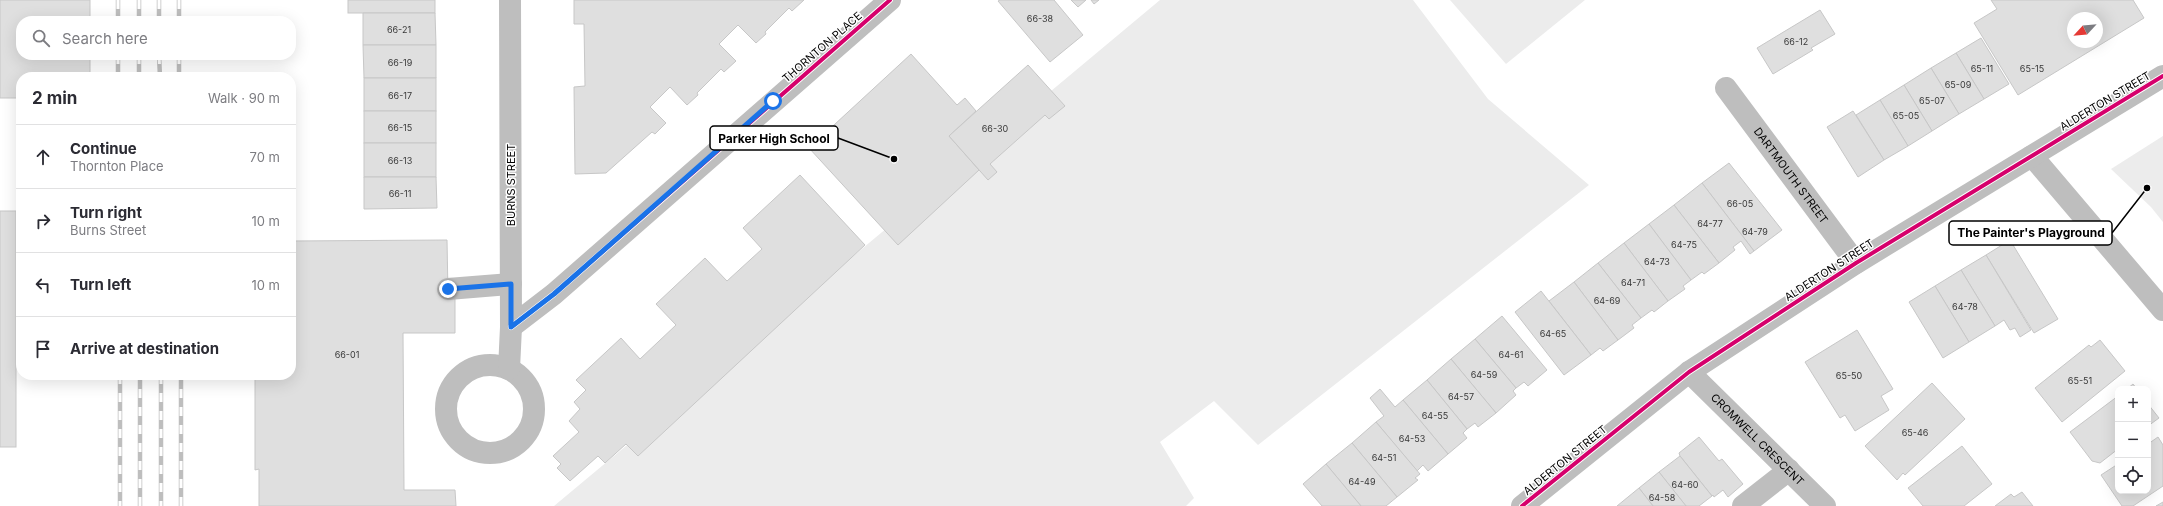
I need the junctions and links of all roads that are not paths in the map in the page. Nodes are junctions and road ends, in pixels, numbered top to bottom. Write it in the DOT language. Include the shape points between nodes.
graph roads {
  1 [pos="510,0"];
  2 [pos="890,0"];
  3 [pos="2163,76"];
  4 [pos="1726,88"];
  5 [pos="2032,156"];
  6 [pos="1856,263"];
  7 [pos="511,284"];
  8 [pos="448,289"];
  9 [pos="2163,310"];
  10 [pos="511,327"];
  11 [pos="509,369"];
  12 [pos="1689,372"];
  13 [pos="1789,470"];
  14 [pos="1522,506"];
  15 [pos="1743,506"];
  16 [pos="1825,506"];
  1 -- 7 [label="street, BURNS STREET"];
  2 -- 10 [label="street, THORNTON PLACE" via="554,294"];
  3 -- 5 [label="street, ALDERTON STREET"];
  4 -- 6 [label="street, DARTMOUTH STREET"];
  5 -- 6 [label="street, ALDERTON STREET"];
  5 -- 9 [label="street"];
  6 -- 12 [label="street, ALDERTON STREET"];
  7 -- 8 [label="street"];
  7 -- 10 [label="street, BURNS STREET"];
  10 -- 11 [label="street, BURNS STREET"];
  12 -- 13 [label="street, CROMWELL CRESCENT"];
  12 -- 14 [label="street, ALDERTON STREET"];
  13 -- 15 [label="street"];
  13 -- 16 [label="street, CROMWELL CRESCENT"];
}
